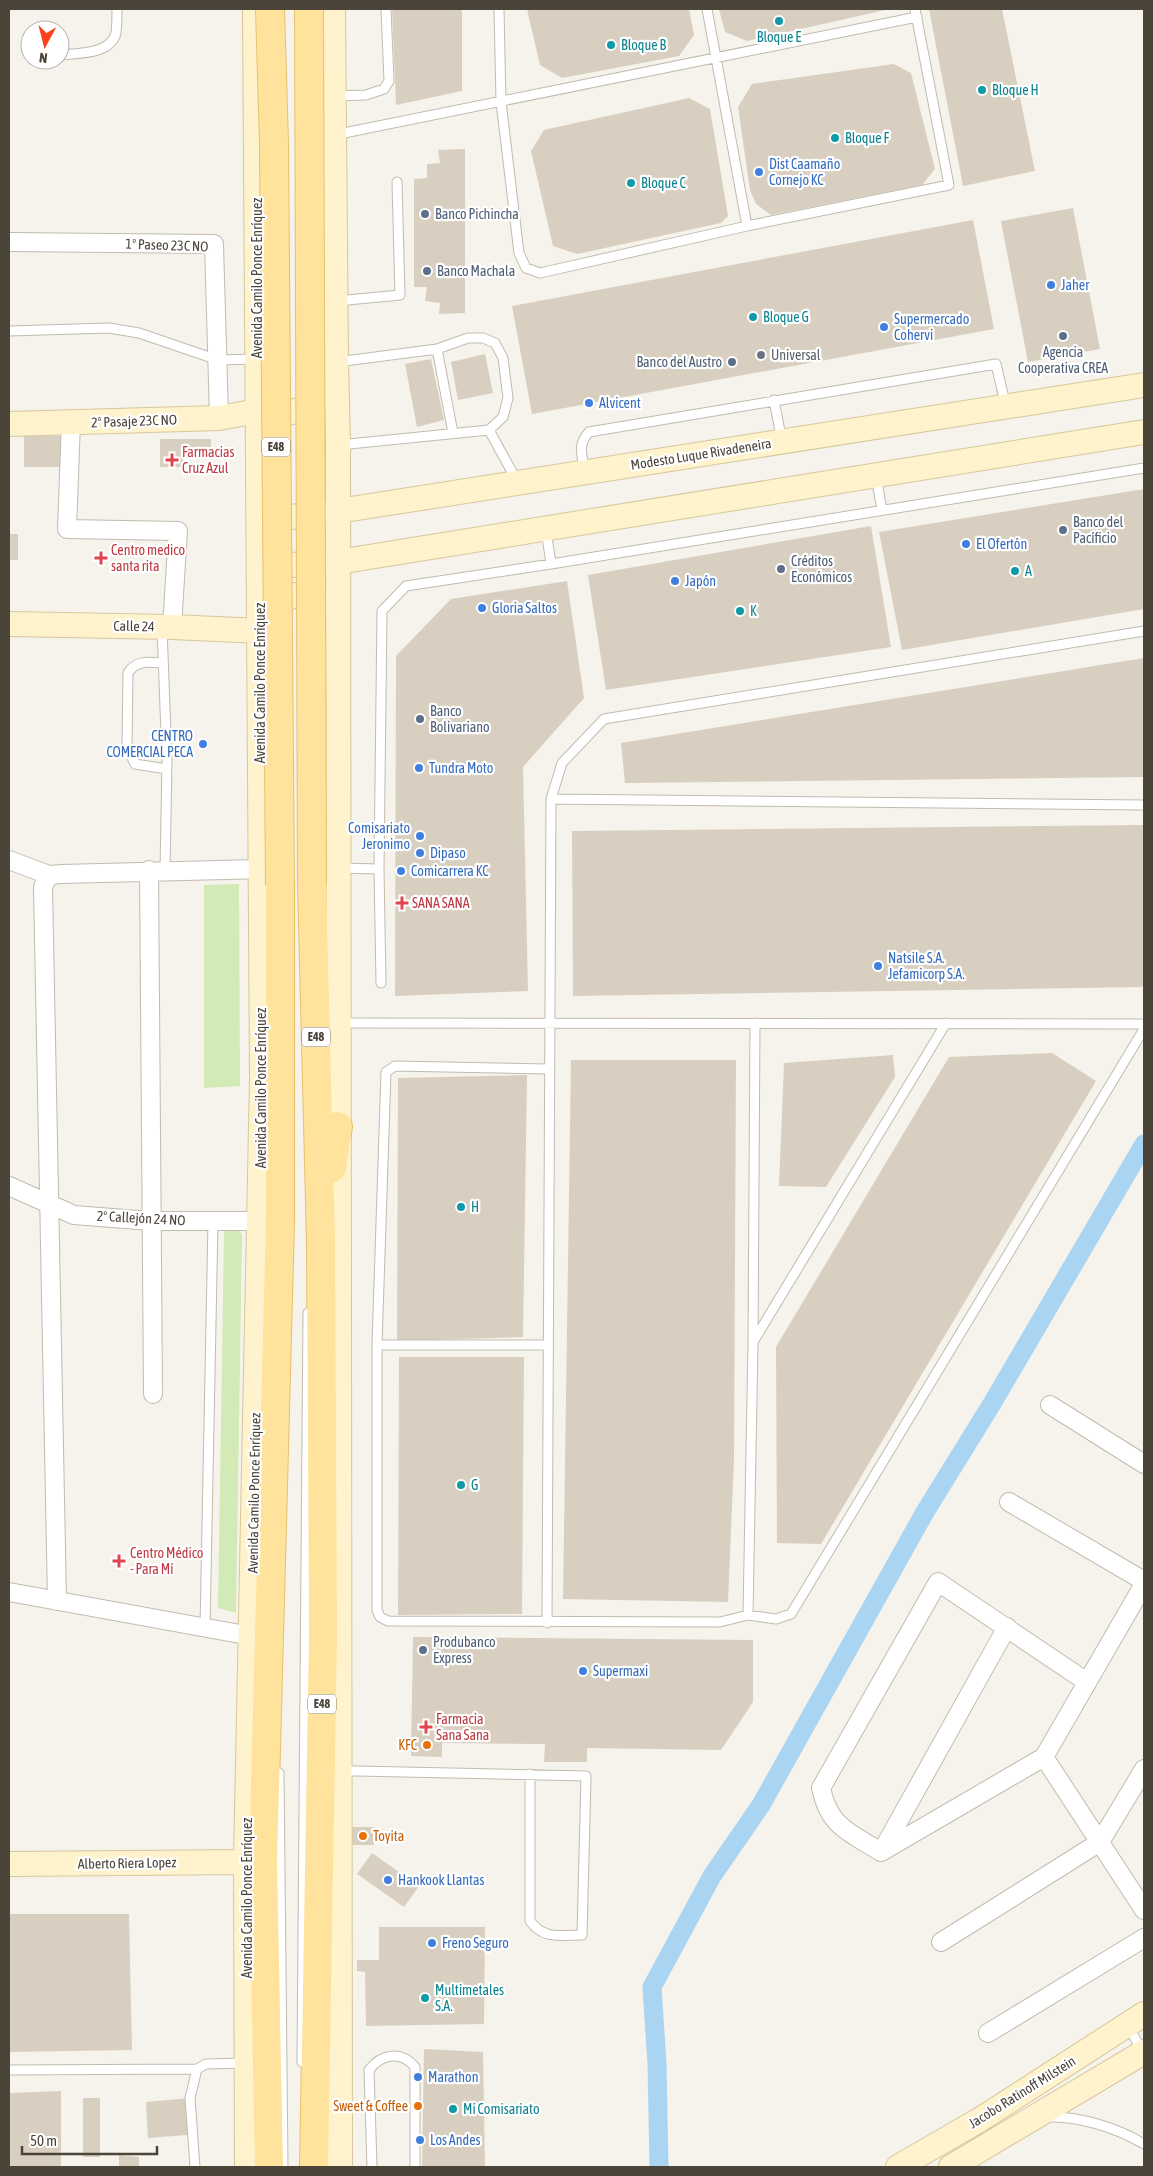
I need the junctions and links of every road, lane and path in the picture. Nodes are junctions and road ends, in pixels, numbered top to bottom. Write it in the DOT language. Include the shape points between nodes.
graph roads {
  1 [pos="117,9"];
  2 [pos="255,9"];
  3 [pos="270,9"];
  4 [pos="309,9"];
  5 [pos="333,9"];
  6 [pos="386,9"];
  7 [pos="499,9"];
  8 [pos="707,9"];
  9 [pos="916,13"];
  10 [pos="70,54"];
  11 [pos="718,57"];
  12 [pos="334,96"];
  13 [pos="501,102"];
  14 [pos="334,136"];
  15 [pos="398,182"];
  16 [pos="747,226"];
  17 [pos="9,242"];
  18 [pos="335,302"];
  19 [pos="9,331"];
  20 [pos="437,349"];
  21 [pos="257,359"];
  22 [pos="218,360"];
  23 [pos="336,362"];
  24 [pos="1144,385"];
  25 [pos="774,400"];
  26 [pos="1006,407"];
  27 [pos="258,411"];
  28 [pos="219,418"];
  29 [pos="71,422"];
  30 [pos="9,424"];
  31 [pos="490,430"];
  32 [pos="1144,432"];
  33 [pos="453,434"];
  34 [pos="782,442"];
  35 [pos="338,445"];
  36 [pos="1144,468"];
  37 [pos="585,473"];
  38 [pos="876,475"];
  39 [pos="519,483"];
  40 [pos="882,510"];
  41 [pos="338,511"];
  42 [pos="258,521"];
  43 [pos="546,528"];
  44 [pos="338,562"];
  45 [pos="551,564"];
  46 [pos="259,567"];
  47 [pos="9,624"];
  48 [pos="338,626"];
  49 [pos="167,627"];
  50 [pos="260,631"];
  51 [pos="1144,631"];
  52 [pos="163,663"];
  53 [pos="167,769"];
  54 [pos="551,799"];
  55 [pos="1144,805"];
  56 [pos="9,860"];
  57 [pos="338,868"];
  58 [pos="379,869"];
  59 [pos="157,870"];
  60 [pos="261,870"];
  61 [pos="49,875"];
  62 [pos="381,983"];
  63 [pos="338,1023"];
  64 [pos="549,1023"];
  65 [pos="755,1023"];
  66 [pos="946,1023"];
  67 [pos="1144,1024"];
  68 [pos="1144,1029"];
  69 [pos="549,1069"];
  70 [pos="262,1078"];
  71 [pos="338,1126"];
  72 [pos="9,1186"];
  73 [pos="50,1205"];
  74 [pos="151,1220"];
  75 [pos="213,1221"];
  76 [pos="270,1222"];
  77 [pos="321,1241"];
  78 [pos="312,1269"];
  79 [pos="258,1274"];
  80 [pos="315,1305"];
  81 [pos="753,1342"];
  82 [pos="376,1345"];
  83 [pos="548,1345"];
  84 [pos="338,1346"];
  85 [pos="322,1390"];
  86 [pos="154,1394"];
  87 [pos="1050,1404"];
  88 [pos="1144,1464"];
  89 [pos="1009,1502"];
  90 [pos="1144,1582"];
  91 [pos="9,1592"];
  92 [pos="57,1601"];
  93 [pos="275,1602"];
  94 [pos="748,1614"];
  95 [pos="548,1622"];
  96 [pos="1008,1627"];
  97 [pos="205,1628"];
  98 [pos="251,1636"];
  99 [pos="268,1665"];
  100 [pos="1087,1682"];
  101 [pos="1044,1757"];
  102 [pos="279,1763"];
  103 [pos="1144,1769"];
  104 [pos="339,1771"];
  105 [pos="530,1774"];
  106 [pos="1100,1842"];
  107 [pos="881,1852"];
  108 [pos="263,1862"];
  109 [pos="9,1864"];
  110 [pos="1144,1910"];
  111 [pos="1144,1938"];
  112 [pos="941,1942"];
  113 [pos="1136,2020"];
  114 [pos="988,2033"];
  115 [pos="1144,2053"];
  116 [pos="247,2063"];
  117 [pos="197,2069"];
  118 [pos="302,2069"];
  119 [pos="10,2070"];
  120 [pos="1025,2107"];
  121 [pos="1144,2144"];
  122 [pos="195,2167"];
  123 [pos="247,2167"];
  124 [pos="269,2167"];
  125 [pos="283,2167"];
  126 [pos="314,2167"];
  127 [pos="340,2167"];
  128 [pos="372,2167"];
  129 [pos="415,2167"];
  130 [pos="898,2167"];
  131 [pos="952,2167"];
  1 -- 10 [label="lane" via="115,34 108,46"];
  2 -- 21 [label="main road, Avenida Camilo Ponce Enríquez / E48"];
  3 -- 76 [label="main road, Avenida Camilo Ponce Enríquez / E48, bridge" via="278,598 280,1189"];
  4 -- 77 [label="main road, E48, bridge" via="312,884"];
  5 -- 12 [label="main road, E48"];
  6 -- 12 [label="lane" via="389,81 384,89 366,95"];
  7 -- 13 [label="lane"];
  8 -- 11 [label="lane"];
  9 -- 11 [label="lane"];
  9 -- 16 [label="lane" via="949,185"];
  11 -- 13 [label="lane"];
  11 -- 16 [label="lane"];
  12 -- 14 [label="main road, E48"];
  13 -- 14 [label="lane"];
  13 -- 16 [label="lane" via="519,253 526,268 540,273"];
  14 -- 18 [label="main road, E48"];
  15 -- 18 [label="lane" via="400,295"];
  17 -- 22 [label="street, 1° Paseo 23C NO" via="214,244"];
  18 -- 23 [label="main road, E48"];
  19 -- 22 [label="lane" via="110,328 140,333"];
  20 -- 23 [label="lane"];
  20 -- 31 [label="lane" via="468,338 482,338 495,344 503,358 508,398 503,417"];
  20 -- 33 [label="lane"];
  21 -- 22 [label="lane"];
  21 -- 27 [label="main road, Avenida Camilo Ponce Enríquez / E48"];
  22 -- 28 [label="street, 1° Paseo 23C NO"];
  23 -- 27 [label="main road, 2º Pasaje 23C NO" via="320,398 306,408 281,415"];
  23 -- 35 [label="main road, E48"];
  24 -- 26 [label="main road, Modesto Luque Rivadeneira"];
  25 -- 26 [label="lane" via="996,364"];
  25 -- 34 [label="lane"];
  25 -- 37 [label="lane" via="589,432 580,448"];
  26 -- 34 [label="main road, Modesto Luque Rivadeneira"];
  27 -- 28 [label="main road, 2º Pasaje 23C NO"];
  27 -- 42 [label="main road, Avenida Camilo Ponce Enríquez / E48"];
  28 -- 29 [label="main road, 2º Pasaje 23C NO"];
  29 -- 30 [label="main road, 2º Pasaje 23C NO"];
  29 -- 49 [label="street" via="67,529 178,531"];
  31 -- 33 [label="lane"];
  31 -- 39 [label="lane"];
  32 -- 38 [label="main road"];
  33 -- 35 [label="lane"];
  34 -- 37 [label="main road, Modesto Luque Rivadeneira"];
  35 -- 41 [label="main road, E48"];
  36 -- 40 [label="lane"];
  37 -- 39 [label="main road, Modesto Luque Rivadeneira"];
  38 -- 40 [label="lane"];
  38 -- 43 [label="main road"];
  39 -- 41 [label="main road, Modesto Luque Rivadeneira"];
  40 -- 45 [label="lane"];
  41 -- 42 [label="main road, Modesto Luque Rivadeneira"];
  41 -- 44 [label="main road, E48"];
  42 -- 46 [label="main road, Avenida Camilo Ponce Enríquez / E48"];
  43 -- 44 [label="main road"];
  43 -- 45 [label="lane"];
  44 -- 46 [label="main road"];
  44 -- 48 [label="main road, E48"];
  45 -- 58 [label="lane" via="406,586 382,611"];
  46 -- 50 [label="main road, Avenida Camilo Ponce Enríquez / E48"];
  47 -- 49 [label="main road, Calle 24"];
  48 -- 50 [label="main road" via="332,610 318,598 300,595 282,599 269,612"];
  48 -- 57 [label="main road, E48"];
  49 -- 50 [label="main road, Calle 24"];
  49 -- 52 [label="lane"];
  50 -- 60 [label="main road, Avenida Camilo Ponce Enríquez / E48"];
  51 -- 54 [label="lane" via="604,719 562,763"];
  52 -- 53 [label="lane"];
  52 -- 53 [label="lane" via="138,663 128,674 127,747 135,764"];
  53 -- 59 [label="lane"];
  54 -- 55 [label="lane"];
  54 -- 64 [label="lane"];
  56 -- 61 [label="street"];
  57 -- 58 [label="lane"];
  57 -- 63 [label="main road, E48"];
  58 -- 62 [label="lane"];
  59 -- 60 [label="street"];
  59 -- 61 [label="street"];
  59 -- 74 [label="street"];
  60 -- 70 [label="main road, Avenida Camilo Ponce Enríquez / E48"];
  61 -- 73 [label="street" via="43,886"];
  63 -- 64 [label="lane"];
  63 -- 71 [label="main road, E48"];
  64 -- 65 [label="lane"];
  64 -- 69 [label="lane"];
  65 -- 66 [label="lane"];
  65 -- 81 [label="lane"];
  66 -- 67 [label="lane"];
  66 -- 81 [label="lane"];
  68 -- 94 [label="lane" via="791,1614 776,1619"];
  69 -- 82 [label="lane" via="395,1066 386,1072"];
  69 -- 83 [label="lane"];
  70 -- 76 [label="main road"];
  71 -- 77 [label="main road"];
  71 -- 84 [label="main road, E48"];
  72 -- 73 [label="street, 2° Callejón 24 NO"];
  73 -- 74 [label="street, 2° Callejón 24 NO" via="74,1215"];
  73 -- 92 [label="street"];
  74 -- 75 [label="street, 2° Callejón 24 NO"];
  74 -- 86 [label="street"];
  75 -- 76 [label="street, 2° Callejón 24 NO"];
  75 -- 97 [label="lane"];
  76 -- 79 [label="main road"];
  76 -- 93 [label="main road, Avenida Camilo Ponce Enríquez / E48"];
  77 -- 78 [label="lane"];
  77 -- 80 [label="main road, E48"];
  79 -- 98 [label="main road, Avenida Camilo Ponce Enríquez / E48"];
  80 -- 84 [label="main road"];
  80 -- 85 [label="main road, E48"];
  80 -- 118 [label="lane" via="304,1525"];
  81 -- 94 [label="lane"];
  82 -- 83 [label="lane"];
  82 -- 95 [label="lane" via="377,1610 380,1617 388,1621"];
  83 -- 95 [label="lane"];
  84 -- 85 [label="main road"];
  84 -- 104 [label="main road, E48"];
  85 -- 126 [label="main road, E48" via="323,1636"];
  87 -- 88 [label="street"];
  89 -- 90 [label="street"];
  90 -- 100 [label="street"];
  91 -- 92 [label="street"];
  92 -- 97 [label="street"];
  93 -- 98 [label="main road"];
  93 -- 99 [label="main road, Avenida Camilo Ponce Enríquez / E48"];
  94 -- 95 [label="lane" via="720,1622"];
  96 -- 100 [label="street"];
  96 -- 107 [label="street"];
  96 -- 107 [label="street" via="938,1582 821,1788 825,1806 836,1824"];
  97 -- 98 [label="street"];
  98 -- 99 [label="main road"];
  98 -- 108 [label="main road, Avenida Camilo Ponce Enríquez / E48"];
  99 -- 108 [label="main road, Avenida Camilo Ponce Enríquez / E48"];
  100 -- 101 [label="street"];
  101 -- 106 [label="street"];
  101 -- 107 [label="street"];
  102 -- 108 [label="lane, Avenida Camilo Ponce Enríquez"];
  103 -- 106 [label="street"];
  104 -- 105 [label="lane"];
  104 -- 127 [label="main road, E48"];
  105 -- 105 [label="lane" via="530,1921 537,1931 547,1935 582,1935 586,1776"];
  106 -- 110 [label="street"];
  106 -- 112 [label="street"];
  108 -- 109 [label="main road, Alberto Riera Lopez"];
  108 -- 116 [label="main road, Avenida Camilo Ponce Enríquez / E48"];
  108 -- 124 [label="main road, Avenida Camilo Ponce Enríquez / E48"];
  108 -- 125 [label="lane, Avenida Camilo Ponce Enríquez"];
  111 -- 114 [label="street"];
  113 -- 115 [label="lane"];
  113 -- 120 [label="main road, Jacobo Ratinoff Milstein"];
  115 -- 120 [label="main road, Jacobo Ratinoff Milstein"];
  116 -- 117 [label="lane" via="206,2064"];
  116 -- 123 [label="main road, Avenida Camilo Ponce Enríquez / E48"];
  117 -- 119 [label="lane"];
  117 -- 122 [label="lane" via="190,2098"];
  120 -- 121 [label="lane" via="1104,2126"];
  120 -- 130 [label="main road, Jacobo Ratinoff Milstein"];
  120 -- 131 [label="main road, Jacobo Ratinoff Milstein"];
  128 -- 129 [label="lane" via="369,2070 384,2056 396,2055 415,2067"];
}
